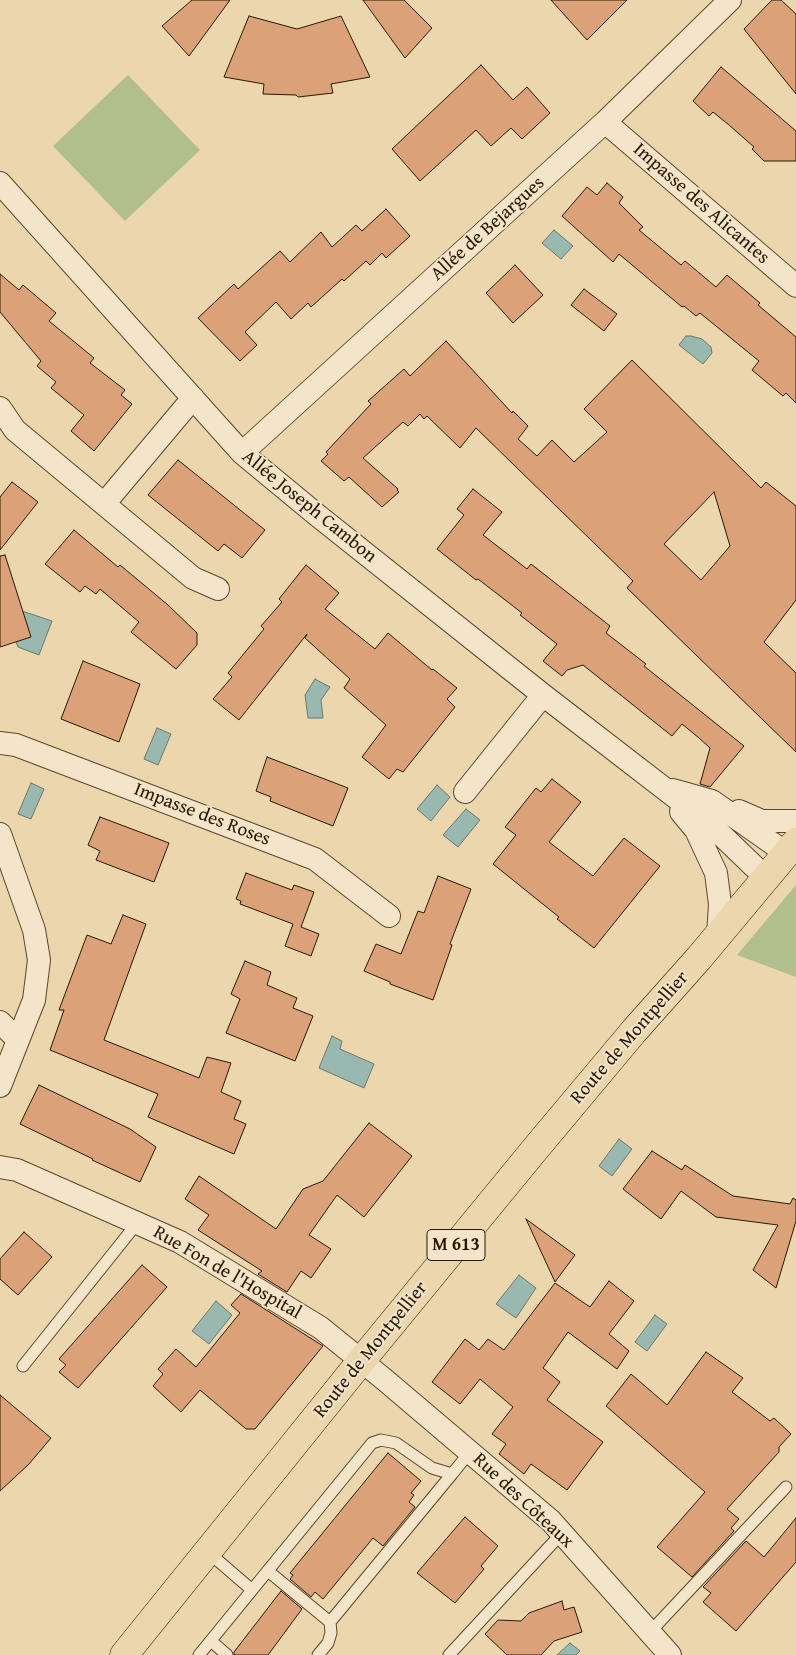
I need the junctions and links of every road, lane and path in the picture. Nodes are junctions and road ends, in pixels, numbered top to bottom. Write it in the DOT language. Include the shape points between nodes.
graph roads {
  1 [pos="730,0"];
  2 [pos="605,122"];
  3 [pos="0,183"];
  4 [pos="796,286"];
  5 [pos="193,398"];
  6 [pos="0,408"];
  7 [pos="242,453"];
  8 [pos="104,504"];
  9 [pos="218,589"];
  10 [pos="543,695"];
  11 [pos="0,743"];
  12 [pos="660,786"];
  13 [pos="465,792"];
  14 [pos="712,801"];
  15 [pos="796,821"];
  16 [pos="0,834"];
  17 [pos="791,847"];
  18 [pos="766,877"];
  19 [pos="389,916"];
  20 [pos="718,935"];
  21 [pos="0,1022"];
  22 [pos="18,1040"];
  23 [pos="0,1086"];
  24 [pos="0,1167"];
  25 [pos="138,1222"];
  26 [pos="362,1360"];
  27 [pos="23,1366"];
  28 [pos="470,1452"];
  29 [pos="452,1474"];
  30 [pos="786,1486"];
  31 [pos="562,1533"];
  32 [pos="208,1552"];
  33 [pos="268,1571"];
  34 [pos="252,1590"];
  35 [pos="330,1622"];
  36 [pos="650,1632"];
  37 [pos="211,1641"];
  38 [pos="124,1655"];
  39 [pos="199,1655"];
  40 [pos="227,1655"];
  41 [pos="318,1655"];
  42 [pos="449,1655"];
  43 [pos="670,1655"];
  1 -- 2 [label="street, Allée de Bejargues"];
  2 -- 4 [label="street, Impasse des Alicantes"];
  2 -- 7 [label="street, Allée de Bejargues"];
  3 -- 5 [label="street, Allée Joseph Cambon"];
  5 -- 7 [label="street, Allée Joseph Cambon"];
  5 -- 8 [label="street"];
  6 -- 8 [label="street" via="15,430"];
  7 -- 10 [label="street, Allée Joseph Cambon"];
  8 -- 9 [label="street" via="193,578"];
  10 -- 12 [label="street, Allée Joseph Cambon"];
  10 -- 13 [label="street"];
  11 -- 19 [label="street, Impasse des Roses" via="16,745 315,859"];
  12 -- 14 [label="street, Allée Joseph Cambon"];
  12 -- 18 [label="street, Allée Joseph Cambon" via="709,823"];
  12 -- 20 [label="street, Allée Joseph Cambon" via="696,830 716,874 720,904"];
  14 -- 15 [label="street, Allée Joseph Cambon" via="762,821"];
  14 -- 17 [label="street, Allée Joseph Cambon"];
  16 -- 22 [label="street" via="34,930 40,960 34,1000"];
  17 -- 18 [label="main road, Route de Montpellier / M 613"];
  18 -- 20 [label="main road, Route de Montpellier / M 613"];
  20 -- 26 [label="main road, Route de Montpellier / M 613" via="634,1030"];
  21 -- 22 [label="street"];
  22 -- 23 [label="street"];
  24 -- 25 [label="street, Rue Fon de l'Hospital" via="16,1170"];
  25 -- 26 [label="street, Rue Fon de l'Hospital" via="180,1242 321,1328"];
  25 -- 27 [label="lane"];
  26 -- 28 [label="street, Rue des Côteaux"];
  26 -- 32 [label="main road, Route de Montpellier / M 613"];
  28 -- 29 [label="lane"];
  28 -- 31 [label="street, Rue des Côteaux"];
  29 -- 33 [label="lane" via="432,1468 396,1444 381,1440 372,1444"];
  29 -- 35 [label="lane"];
  30 -- 36 [label="lane"];
  31 -- 36 [label="street, Rue des Côteaux"];
  31 -- 42 [label="lane"];
  32 -- 34 [label="lane"];
  32 -- 38 [label="main road, Route de Montpellier / M 613"];
  33 -- 34 [label="lane"];
  33 -- 35 [label="lane"];
  34 -- 37 [label="lane"];
  35 -- 41 [label="lane" via="328,1643"];
  36 -- 43 [label="street, Rue des Côteaux"];
  37 -- 39 [label="lane"];
  37 -- 40 [label="lane"];
}
